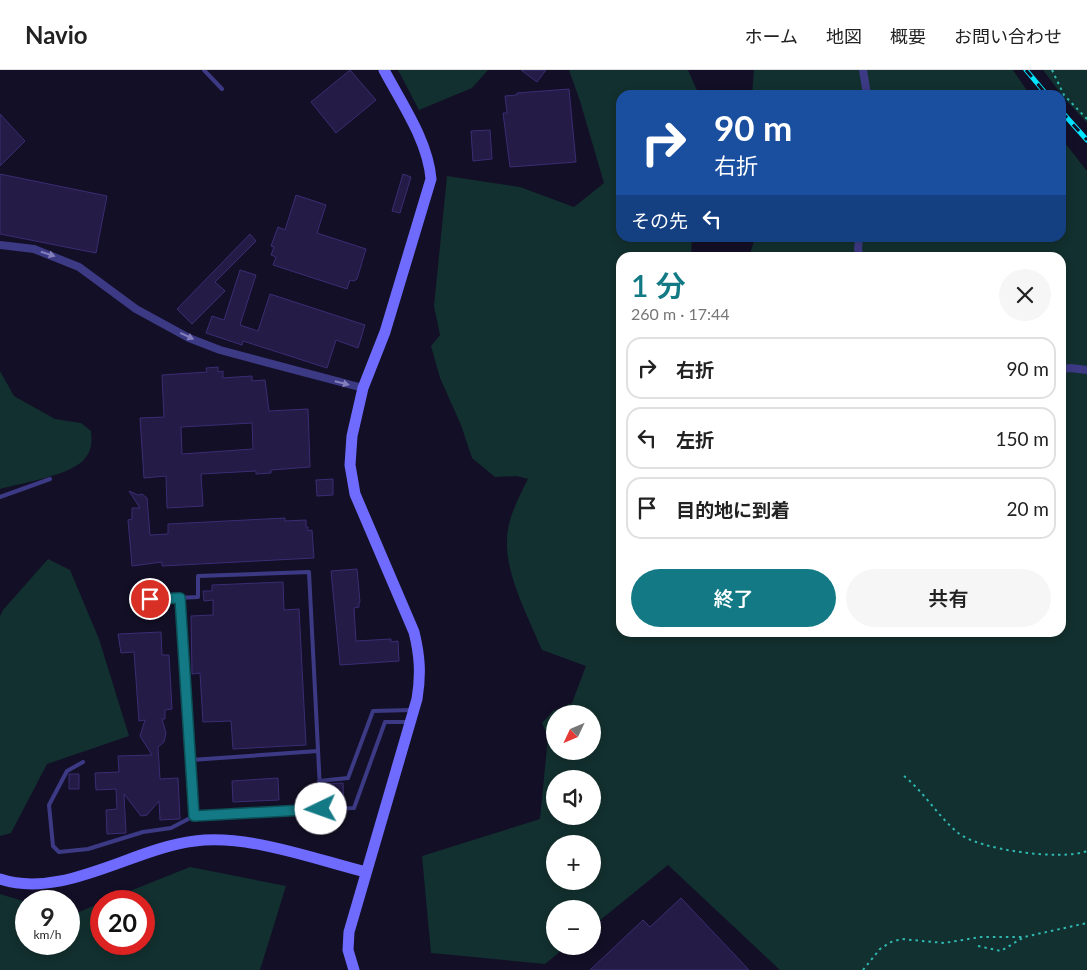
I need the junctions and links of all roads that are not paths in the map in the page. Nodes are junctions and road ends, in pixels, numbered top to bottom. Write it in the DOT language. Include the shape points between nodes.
graph roads {
  1 [pos="204,70"];
  2 [pos="384,70"];
  3 [pos="863,70"];
  4 [pos="222,89"];
  5 [pos="866,90"];
  6 [pos="0,245"];
  7 [pos="1066,368"];
  8 [pos="1087,370"];
  9 [pos="363,388"];
  10 [pos="50,479"];
  11 [pos="0,496"];
  12 [pos="180,598"];
  13 [pos="136,600"];
  14 [pos="414,710"];
  15 [pos="410,722"];
  16 [pos="318,752"];
  17 [pos="191,760"];
  18 [pos="83,762"];
  19 [pos="319,781"];
  20 [pos="321,809"];
  21 [pos="194,816"];
  22 [pos="366,872"];
  23 [pos="0,880"];
  24 [pos="354,970"];
  1 -- 4 [label="lane"];
  2 -- 9 [label="street" via="425,150 431,179 385,332"];
  3 -- 5 [label="street"];
  6 -- 9 [label="street, one-way" via="34,249 79,267 136,308 212,347"];
  7 -- 8 [label="street"];
  9 -- 14 [label="street" via="352,436 350,465 355,494 414,632 420,654 421,676"];
  10 -- 11 [label="lane"];
  12 -- 13 [label="lane"];
  12 -- 16 [label="lane" via="198,597 198,576 309,572"];
  12 -- 17 [label="lane"];
  14 -- 15 [label="street"];
  14 -- 19 [label="lane" via="373,711 348,778"];
  15 -- 20 [label="lane" via="385,722 354,808"];
  15 -- 22 [label="street"];
  16 -- 17 [label="lane"];
  16 -- 19 [label="lane"];
  17 -- 21 [label="lane"];
  18 -- 21 [label="lane" via="66,770 49,805 54,846 59,852 88,849 143,832 171,828"];
  19 -- 20 [label="lane"];
  20 -- 21 [label="lane"];
  22 -- 23 [label="street" via="249,842 214,839 174,845 63,880 26,884"];
  22 -- 24 [label="street" via="349,932 348,950"];
}
